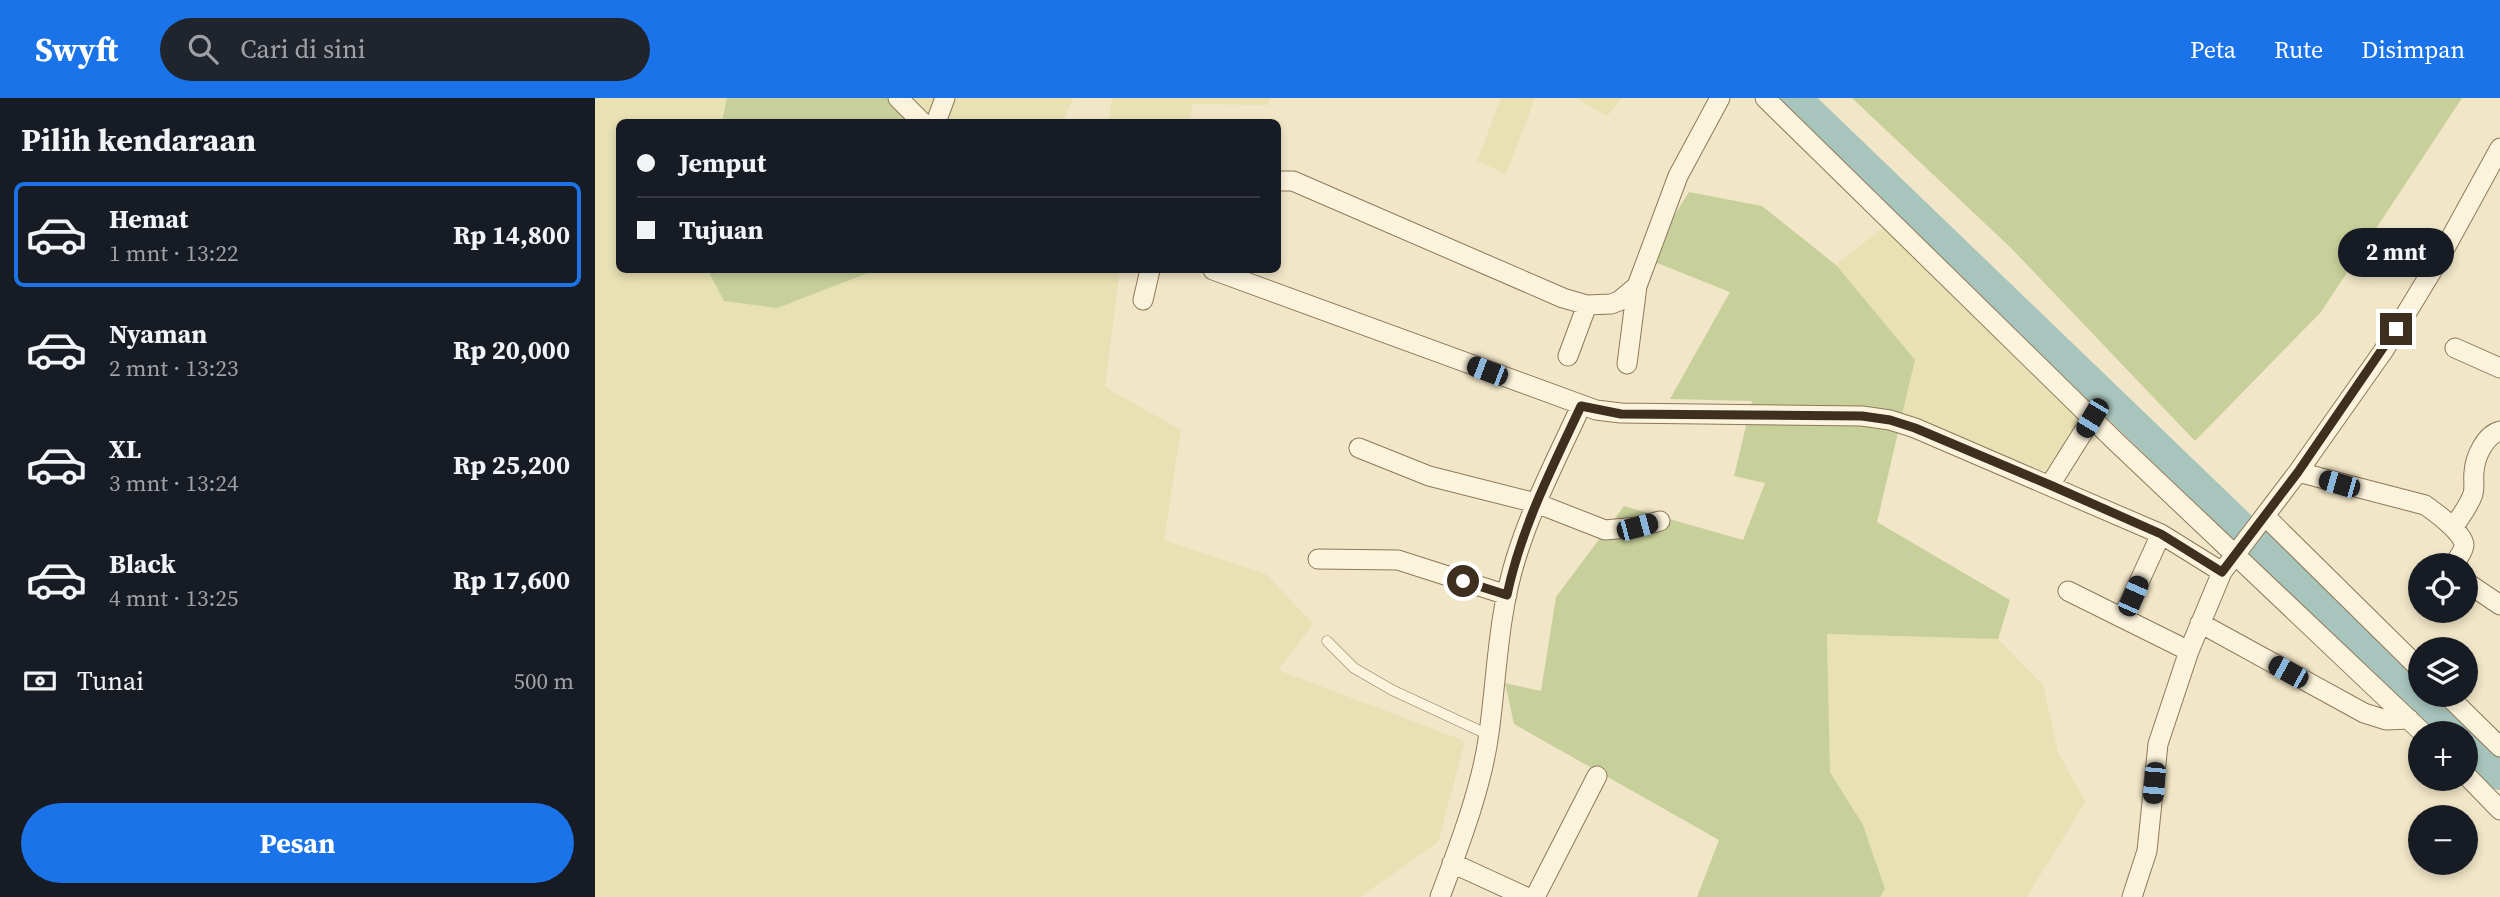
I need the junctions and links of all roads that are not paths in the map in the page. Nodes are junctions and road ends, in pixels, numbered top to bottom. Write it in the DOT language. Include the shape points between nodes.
graph roads {
  1 [pos="898,98"];
  2 [pos="945,98"];
  3 [pos="1720,98"];
  4 [pos="1765,98"];
  5 [pos="919,119"];
  6 [pos="937,119"];
  7 [pos="2500,148"];
  8 [pos="1281,180"];
  9 [pos="2492,180"];
  10 [pos="1149,273"];
  11 [pos="1233,273"];
  12 [pos="1637,286"];
  13 [pos="1143,300"];
  14 [pos="1587,305"];
  15 [pos="2455,348"];
  16 [pos="1568,356"];
  17 [pos="1627,364"];
  18 [pos="2500,368"];
  19 [pos="1581,406"];
  20 [pos="2092,418"];
  21 [pos="2500,432"];
  22 [pos="1359,447"];
  23 [pos="2298,472"];
  24 [pos="2050,485"];
  25 [pos="1536,503"];
  26 [pos="2263,519"];
  27 [pos="1660,521"];
  28 [pos="2453,528"];
  29 [pos="2161,534"];
  30 [pos="2237,551"];
  31 [pos="2460,553"];
  32 [pos="1318,559"];
  33 [pos="2222,572"];
  34 [pos="2478,590"];
  35 [pos="2067,591"];
  36 [pos="1507,595"];
  37 [pos="2500,605"];
  38 [pos="2123,617"];
  39 [pos="2200,623"];
  40 [pos="1327,641"];
  41 [pos="2189,651"];
  42 [pos="2408,658"];
  43 [pos="2459,707"];
  44 [pos="2411,721"];
  45 [pos="2408,724"];
  46 [pos="1489,735"];
  47 [pos="2500,747"];
  48 [pos="1597,776"];
  49 [pos="2478,787"];
  50 [pos="2500,810"];
  51 [pos="1452,863"];
  52 [pos="1440,897"];
  53 [pos="1526,897"];
  54 [pos="1535,897"];
  55 [pos="2133,897"];
  1 -- 5 [label="street"];
  2 -- 6 [label="street"];
  3 -- 12 [label="street" via="1678,176"];
  4 -- 20 [label="street"];
  7 -- 9 [label="street"];
  8 -- 14 [label="street"];
  9 -- 23 [label="street"];
  10 -- 13 [label="street"];
  11 -- 19 [label="street"];
  12 -- 14 [label="street" via="1619,301"];
  12 -- 17 [label="street"];
  14 -- 16 [label="street"];
  15 -- 18 [label="street"];
  19 -- 24 [label="street" via="1621,414 1890,420"];
  19 -- 25 [label="street"];
  20 -- 24 [label="street"];
  20 -- 30 [label="street"];
  21 -- 28 [label="street" via="2489,438 2480,453 2474,468 2474,490"];
  22 -- 25 [label="street" via="1429,476"];
  23 -- 26 [label="street"];
  23 -- 28 [label="street" via="2425,505"];
  24 -- 29 [label="street"];
  25 -- 27 [label="street" via="1605,530"];
  25 -- 36 [label="street"];
  26 -- 30 [label="street"];
  26 -- 42 [label="street"];
  28 -- 31 [label="street" via="2464,544"];
  29 -- 33 [label="street"];
  29 -- 38 [label="street"];
  30 -- 33 [label="street"];
  30 -- 44 [label="street"];
  32 -- 36 [label="street" via="1398,560"];
  33 -- 39 [label="street"];
  34 -- 37 [label="street"];
  35 -- 38 [label="street"];
  36 -- 46 [label="street"];
  38 -- 41 [label="street"];
  39 -- 41 [label="street"];
  39 -- 45 [label="street" via="2364,713"];
  40 -- 46 [label="lane" via="1354,668"];
  41 -- 55 [label="street" via="2158,744 2147,852"];
  43 -- 47 [label="street"];
  46 -- 51 [label="street" via="1469,817"];
  48 -- 54 [label="street"];
  49 -- 50 [label="street"];
  51 -- 52 [label="street"];
  51 -- 53 [label="street"];
}
